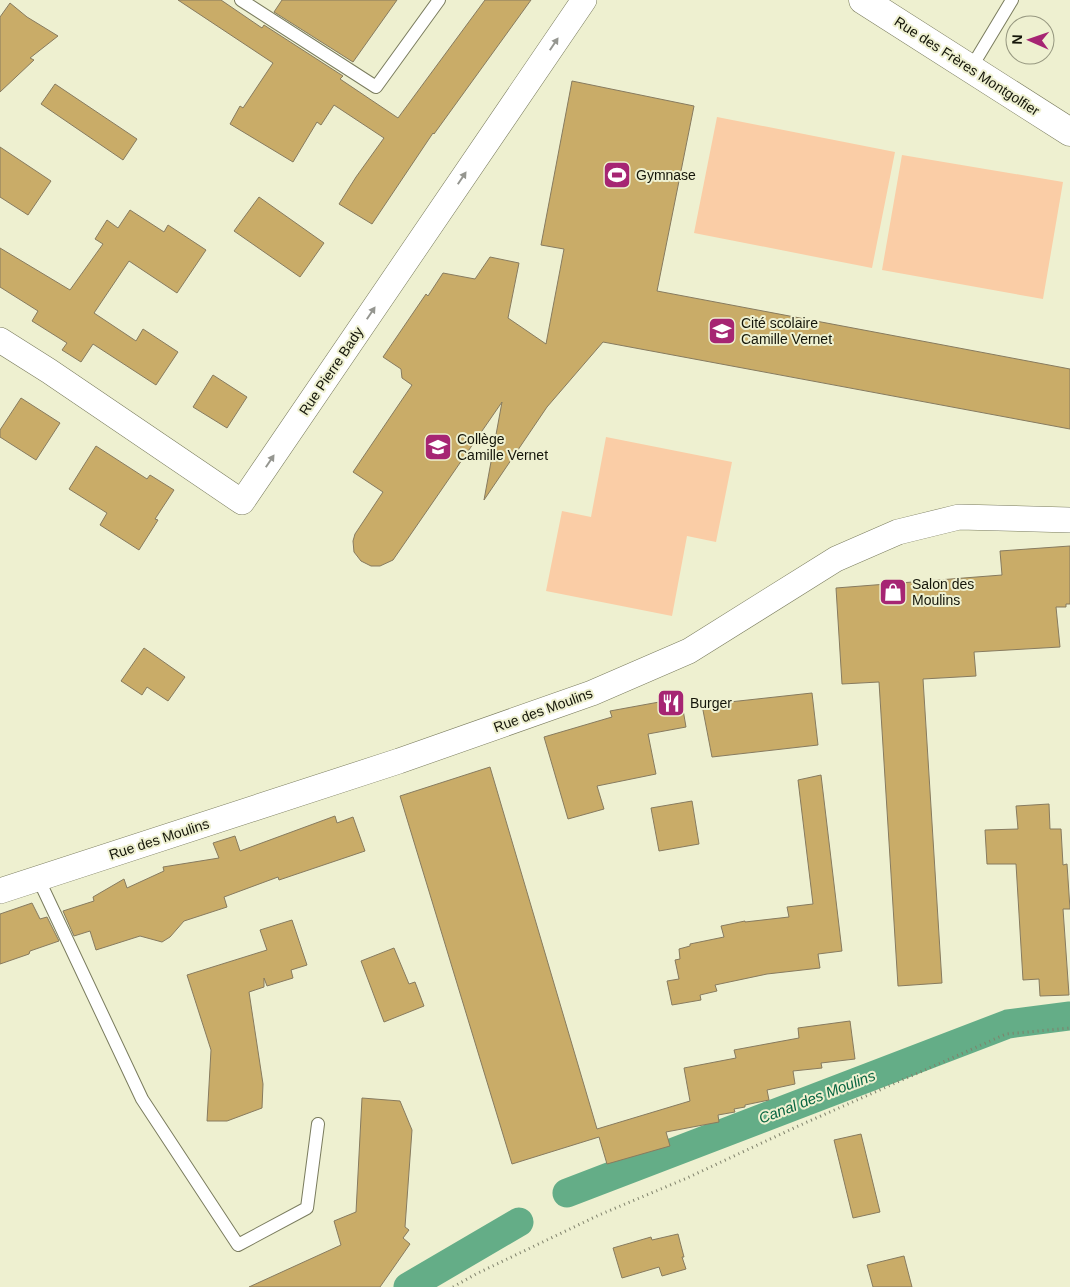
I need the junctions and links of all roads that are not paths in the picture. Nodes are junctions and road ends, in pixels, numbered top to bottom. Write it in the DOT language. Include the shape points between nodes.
graph roads {
  1 [pos="241,0"];
  2 [pos="439,0"];
  3 [pos="584,0"];
  4 [pos="863,0"];
  5 [pos="1012,0"];
  6 [pos="971,68"];
  7 [pos="1070,132"];
  8 [pos="0,340"];
  9 [pos="1070,520"];
  10 [pos="38,878"];
  11 [pos="0,891"];
  12 [pos="318,1124"];
  1 -- 2 [label="lane" via="376,87"];
  8 -- 3 [label="street, Rue Pierre Bady, one-way" via="242,502"];
  4 -- 6 [label="street, Rue des Frères Montgolfier"];
  5 -- 6 [label="lane"];
  6 -- 7 [label="street, Rue des Frères Montgolfier"];
  9 -- 10 [label="street, Rue des Moulins" via="959,517 898,532 836,559 689,651 592,693 399,761"];
  10 -- 11 [label="street, Rue des Moulins"];
  10 -- 12 [label="lane" via="142,1099 238,1245 307,1208"];
}
